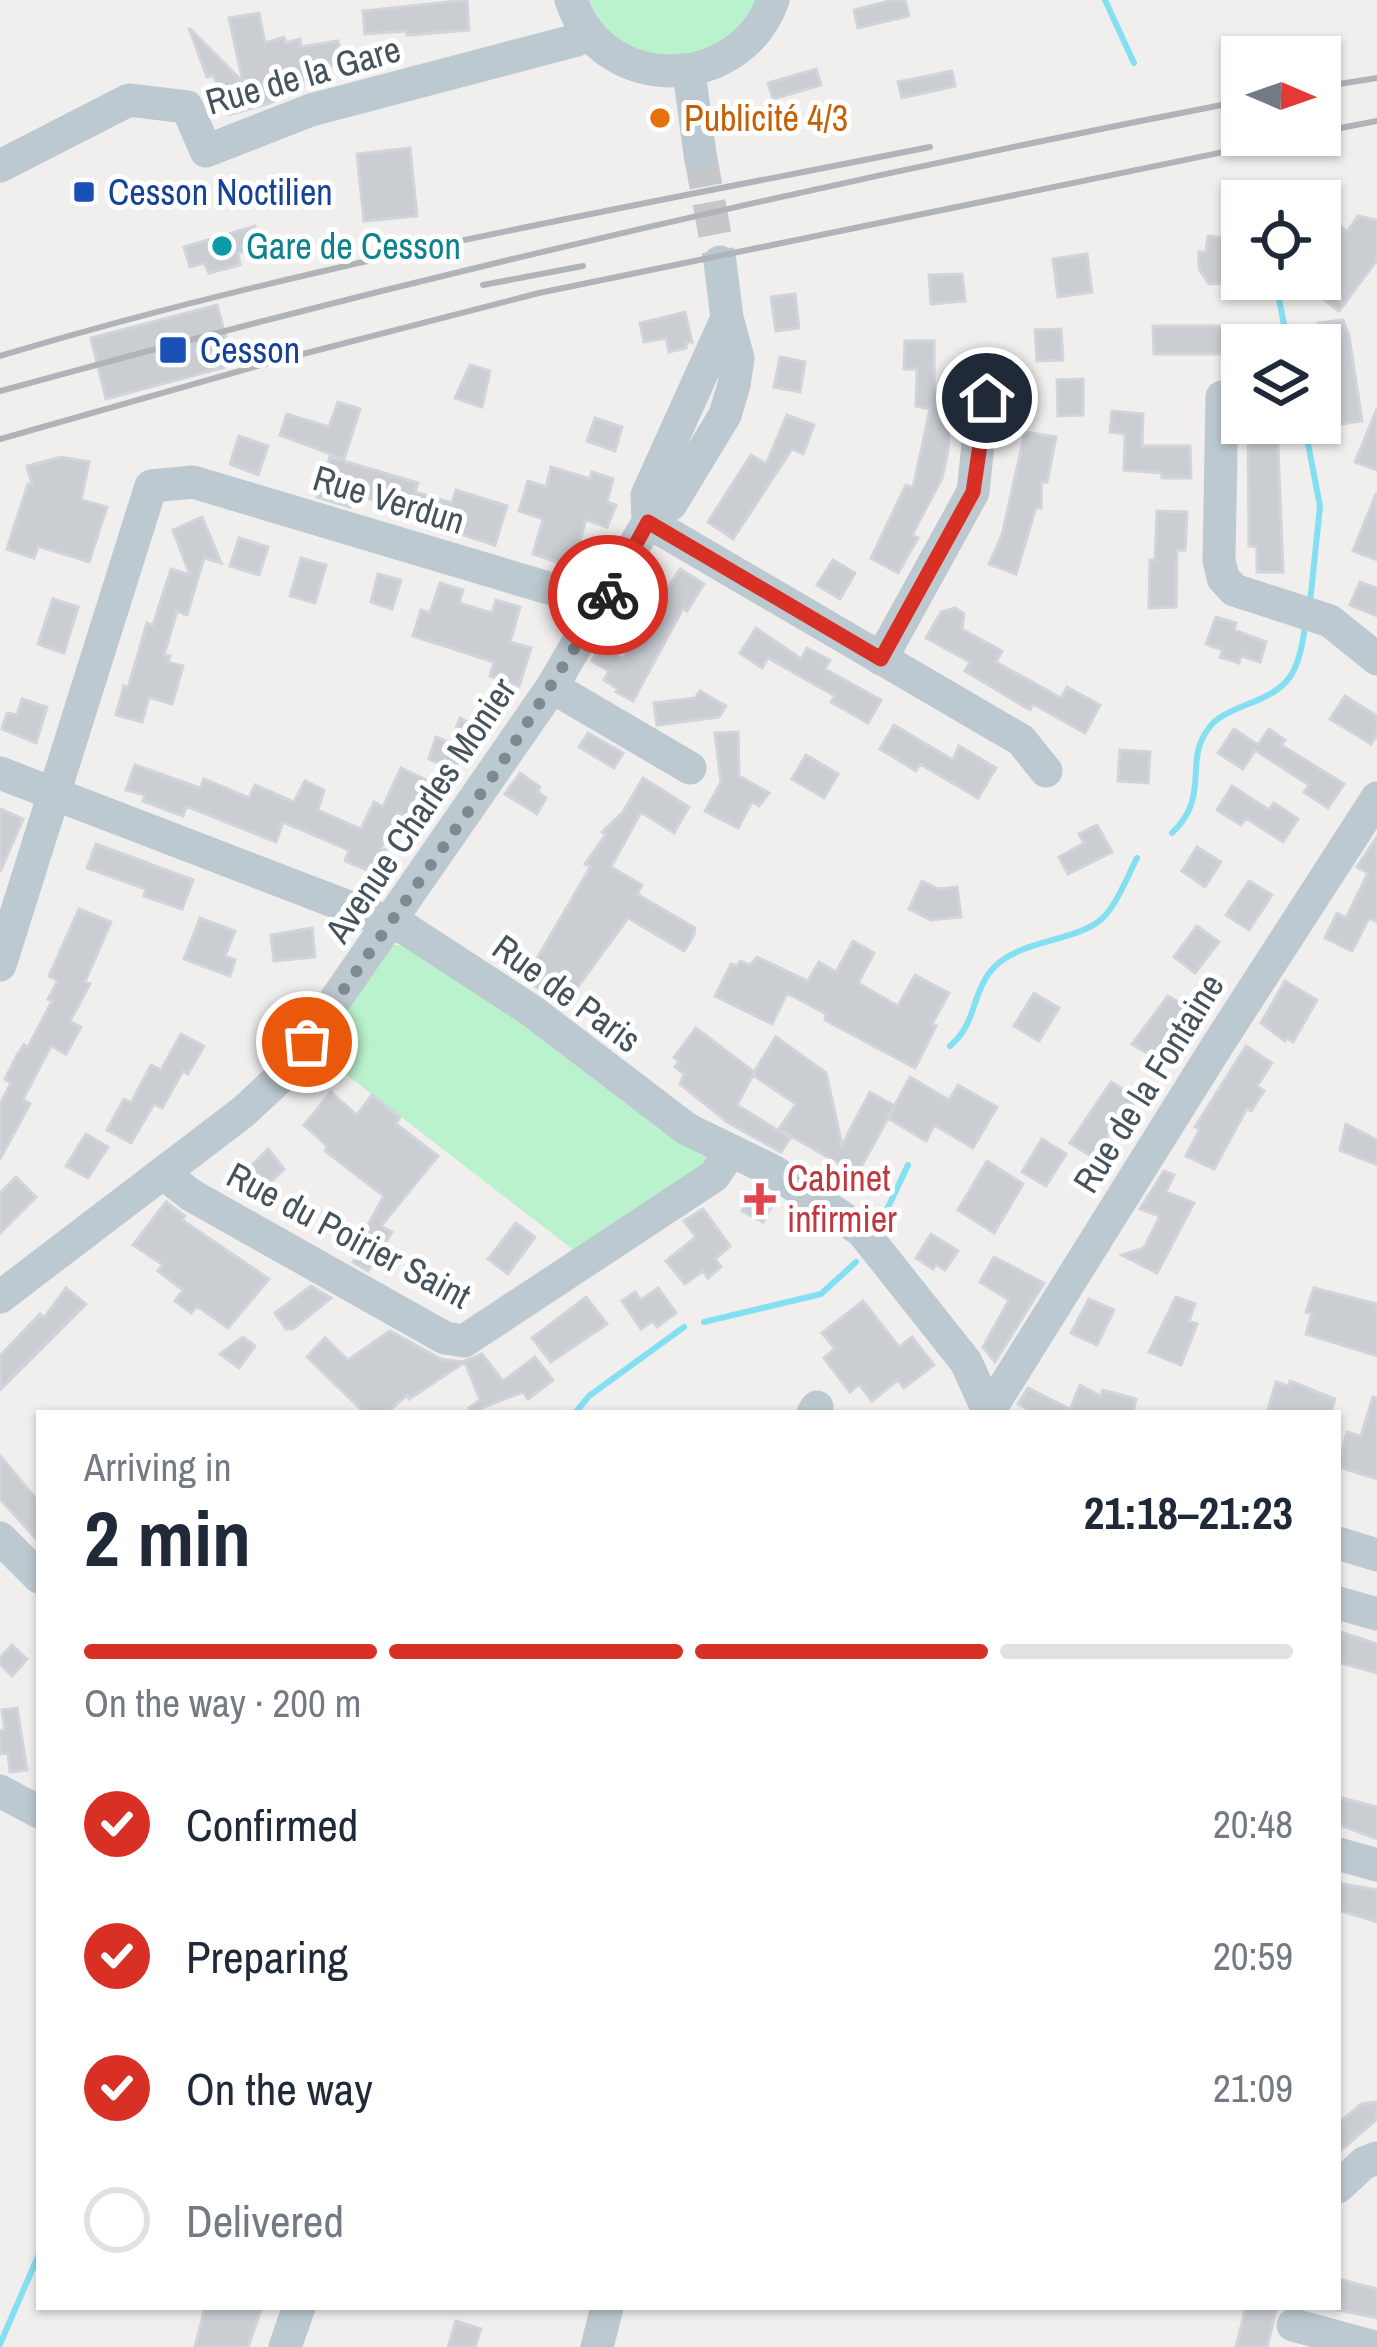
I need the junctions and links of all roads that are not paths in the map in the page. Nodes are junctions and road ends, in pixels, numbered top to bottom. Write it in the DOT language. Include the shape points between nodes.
graph roads {
  1 [pos="571,0"];
  2 [pos="773,0"];
  3 [pos="589,33"];
  4 [pos="688,72"];
  5 [pos="700,154"];
  6 [pos="0,166"];
  7 [pos="720,262"];
  8 [pos="993,372"];
  9 [pos="1221,444"];
  10 [pos="648,522"];
  11 [pos="602,604"];
  12 [pos="881,659"];
  13 [pos="1377,659"];
  14 [pos="552,687"];
  15 [pos="690,767"];
  16 [pos="1046,771"];
  17 [pos="0,773"];
  18 [pos="55,794"];
  19 [pos="1377,798"];
  20 [pos="389,923"];
  21 [pos="0,965"];
  22 [pos="731,1151"];
  23 [pos="164,1174"];
  24 [pos="0,1297"];
  25 [pos="988,1410"];
  26 [pos="990,1410"];
  27 [pos="0,1538"];
  28 [pos="1341,1544"];
  29 [pos="1377,1555"];
  30 [pos="36,1574"];
  31 [pos="1341,1604"];
  32 [pos="1377,1614"];
  33 [pos="0,1791"];
  34 [pos="36,1810"];
  35 [pos="1341,1855"];
  36 [pos="1377,1865"];
  37 [pos="1377,2158"];
  38 [pos="1341,2184"];
  39 [pos="298,2310"];
  40 [pos="606,2310"];
  41 [pos="1293,2326"];
  42 [pos="284,2347"];
  43 [pos="597,2347"];
  44 [pos="1375,2347"];
  1 -- 3 [label="street"];
  2 -- 4 [label="street" via="747,43"];
  3 -- 4 [label="street" via="633,66"];
  3 -- 6 [label="street, Rue de la Gare" via="311,110 206,151 187,107 130,100"];
  4 -- 5 [label="street"];
  7 -- 10 [label="street, Avenue Charles Monier" via="727,318 647,495"];
  8 -- 12 [label="street" via="973,492"];
  9 -- 13 [label="street" via="1223,578 1234,590 1330,621"];
  10 -- 11 [label="street, Avenue Charles Monier"];
  10 -- 12 [label="street"];
  11 -- 14 [label="street, Avenue Charles Monier"];
  11 -- 18 [label="street, Rue Verdun" via="193,482 152,486"];
  12 -- 16 [label="street" via="1021,740"];
  14 -- 15 [label="street"];
  14 -- 20 [label="street, Avenue Charles Monier"];
  17 -- 18 [label="street, Rue de Paris"];
  18 -- 20 [label="street, Rue de Paris"];
  18 -- 21 [label="street"];
  19 -- 26 [label="street, Rue de la Fontaine"];
  20 -- 22 [label="street, Rue de Paris" via="532,1011 687,1129"];
  20 -- 23 [label="street, Avenue Charles Monier" via="284,1074"];
  22 -- 23 [label="street, Rue du Poirier Saint" via="714,1176 464,1341 446,1338"];
  22 -- 25 [label="street, Rue de Paris" via="862,1231 965,1363"];
  23 -- 24 [label="street, Avenue Charles Monier"];
  27 -- 30 [label="street"];
  28 -- 29 [label="street"];
  31 -- 32 [label="street"];
  33 -- 34 [label="street"];
  35 -- 36 [label="street"];
  37 -- 38 [label="street"];
  39 -- 42 [label="street"];
  40 -- 43 [label="street"];
  41 -- 44 [label="street"];
}
